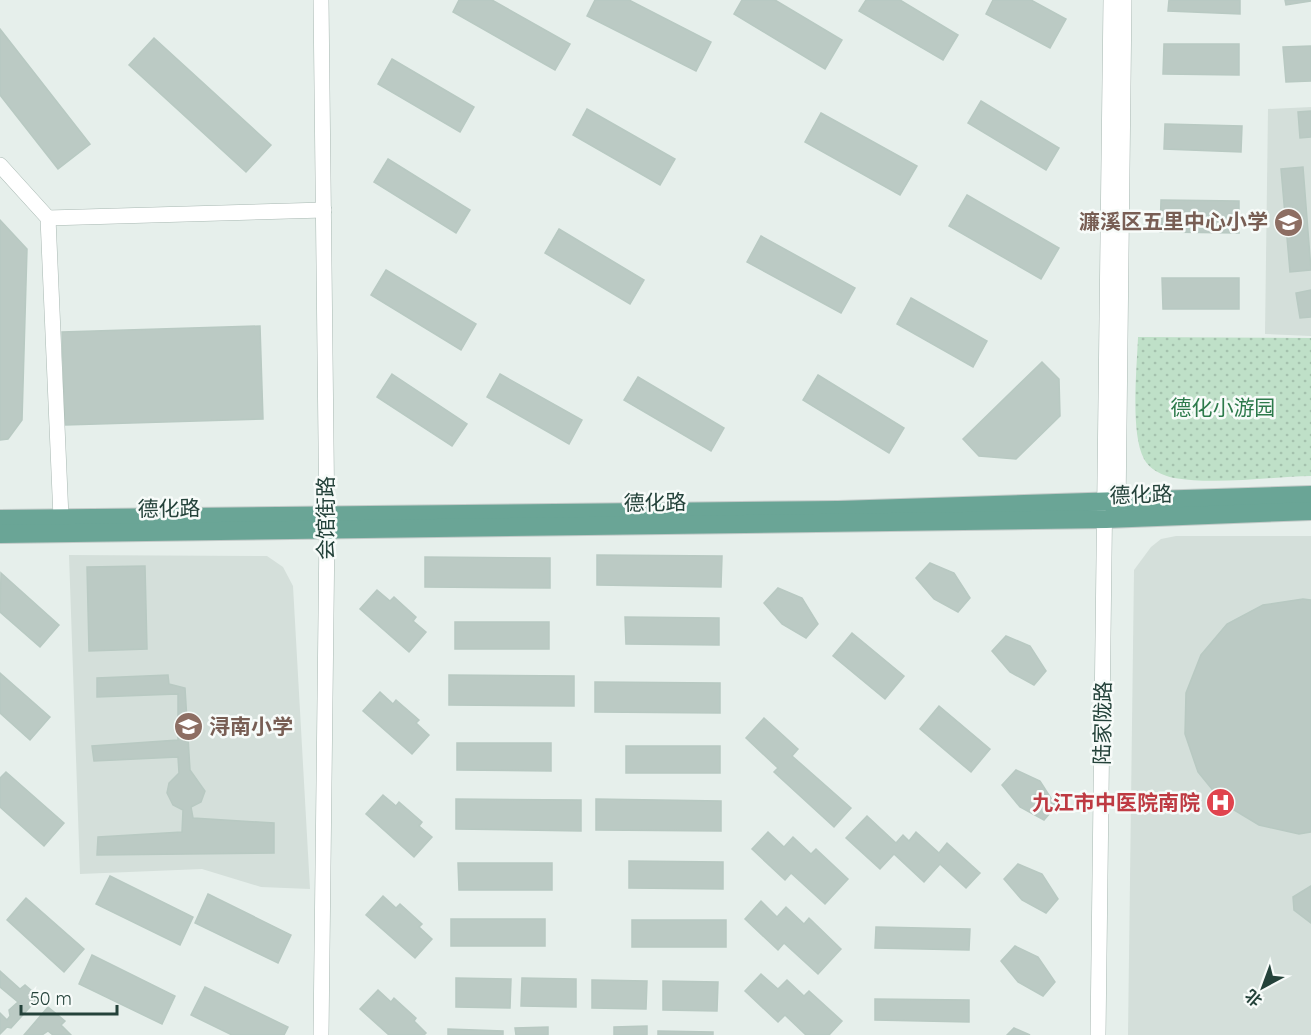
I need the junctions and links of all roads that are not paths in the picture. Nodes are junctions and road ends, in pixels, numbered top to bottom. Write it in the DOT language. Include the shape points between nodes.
graph roads {
  1 [pos="321,0"];
  2 [pos="1111,0"];
  3 [pos="1124,0"];
  4 [pos="0,165"];
  5 [pos="324,210"];
  6 [pos="48,218"];
  7 [pos="1311,495"];
  8 [pos="1112,510"];
  9 [pos="1311,511"];
  10 [pos="61,518"];
  11 [pos="0,519"];
  12 [pos="327,522"];
  13 [pos="0,534"];
  14 [pos="321,1035"];
  15 [pos="1098,1035"];
  1 -- 5 [label="street, 会馆街路"];
  2 -- 8 [label="street"];
  3 -- 8 [label="street"];
  4 -- 6 [label="street"];
  5 -- 6 [label="street"];
  5 -- 12 [label="street, 会馆街路"];
  6 -- 10 [label="street"];
  7 -- 8 [label="main road, 德化路"];
  8 -- 9 [label="main road, 德化路"];
  8 -- 12 [label="main road, 德化路"];
  8 -- 15 [label="street, 陆家陇路"];
  10 -- 11 [label="main road, 德化路"];
  10 -- 12 [label="main road, 德化路"];
  12 -- 13 [label="main road, 德化路"];
  12 -- 14 [label="street, 会馆街路"];
}
